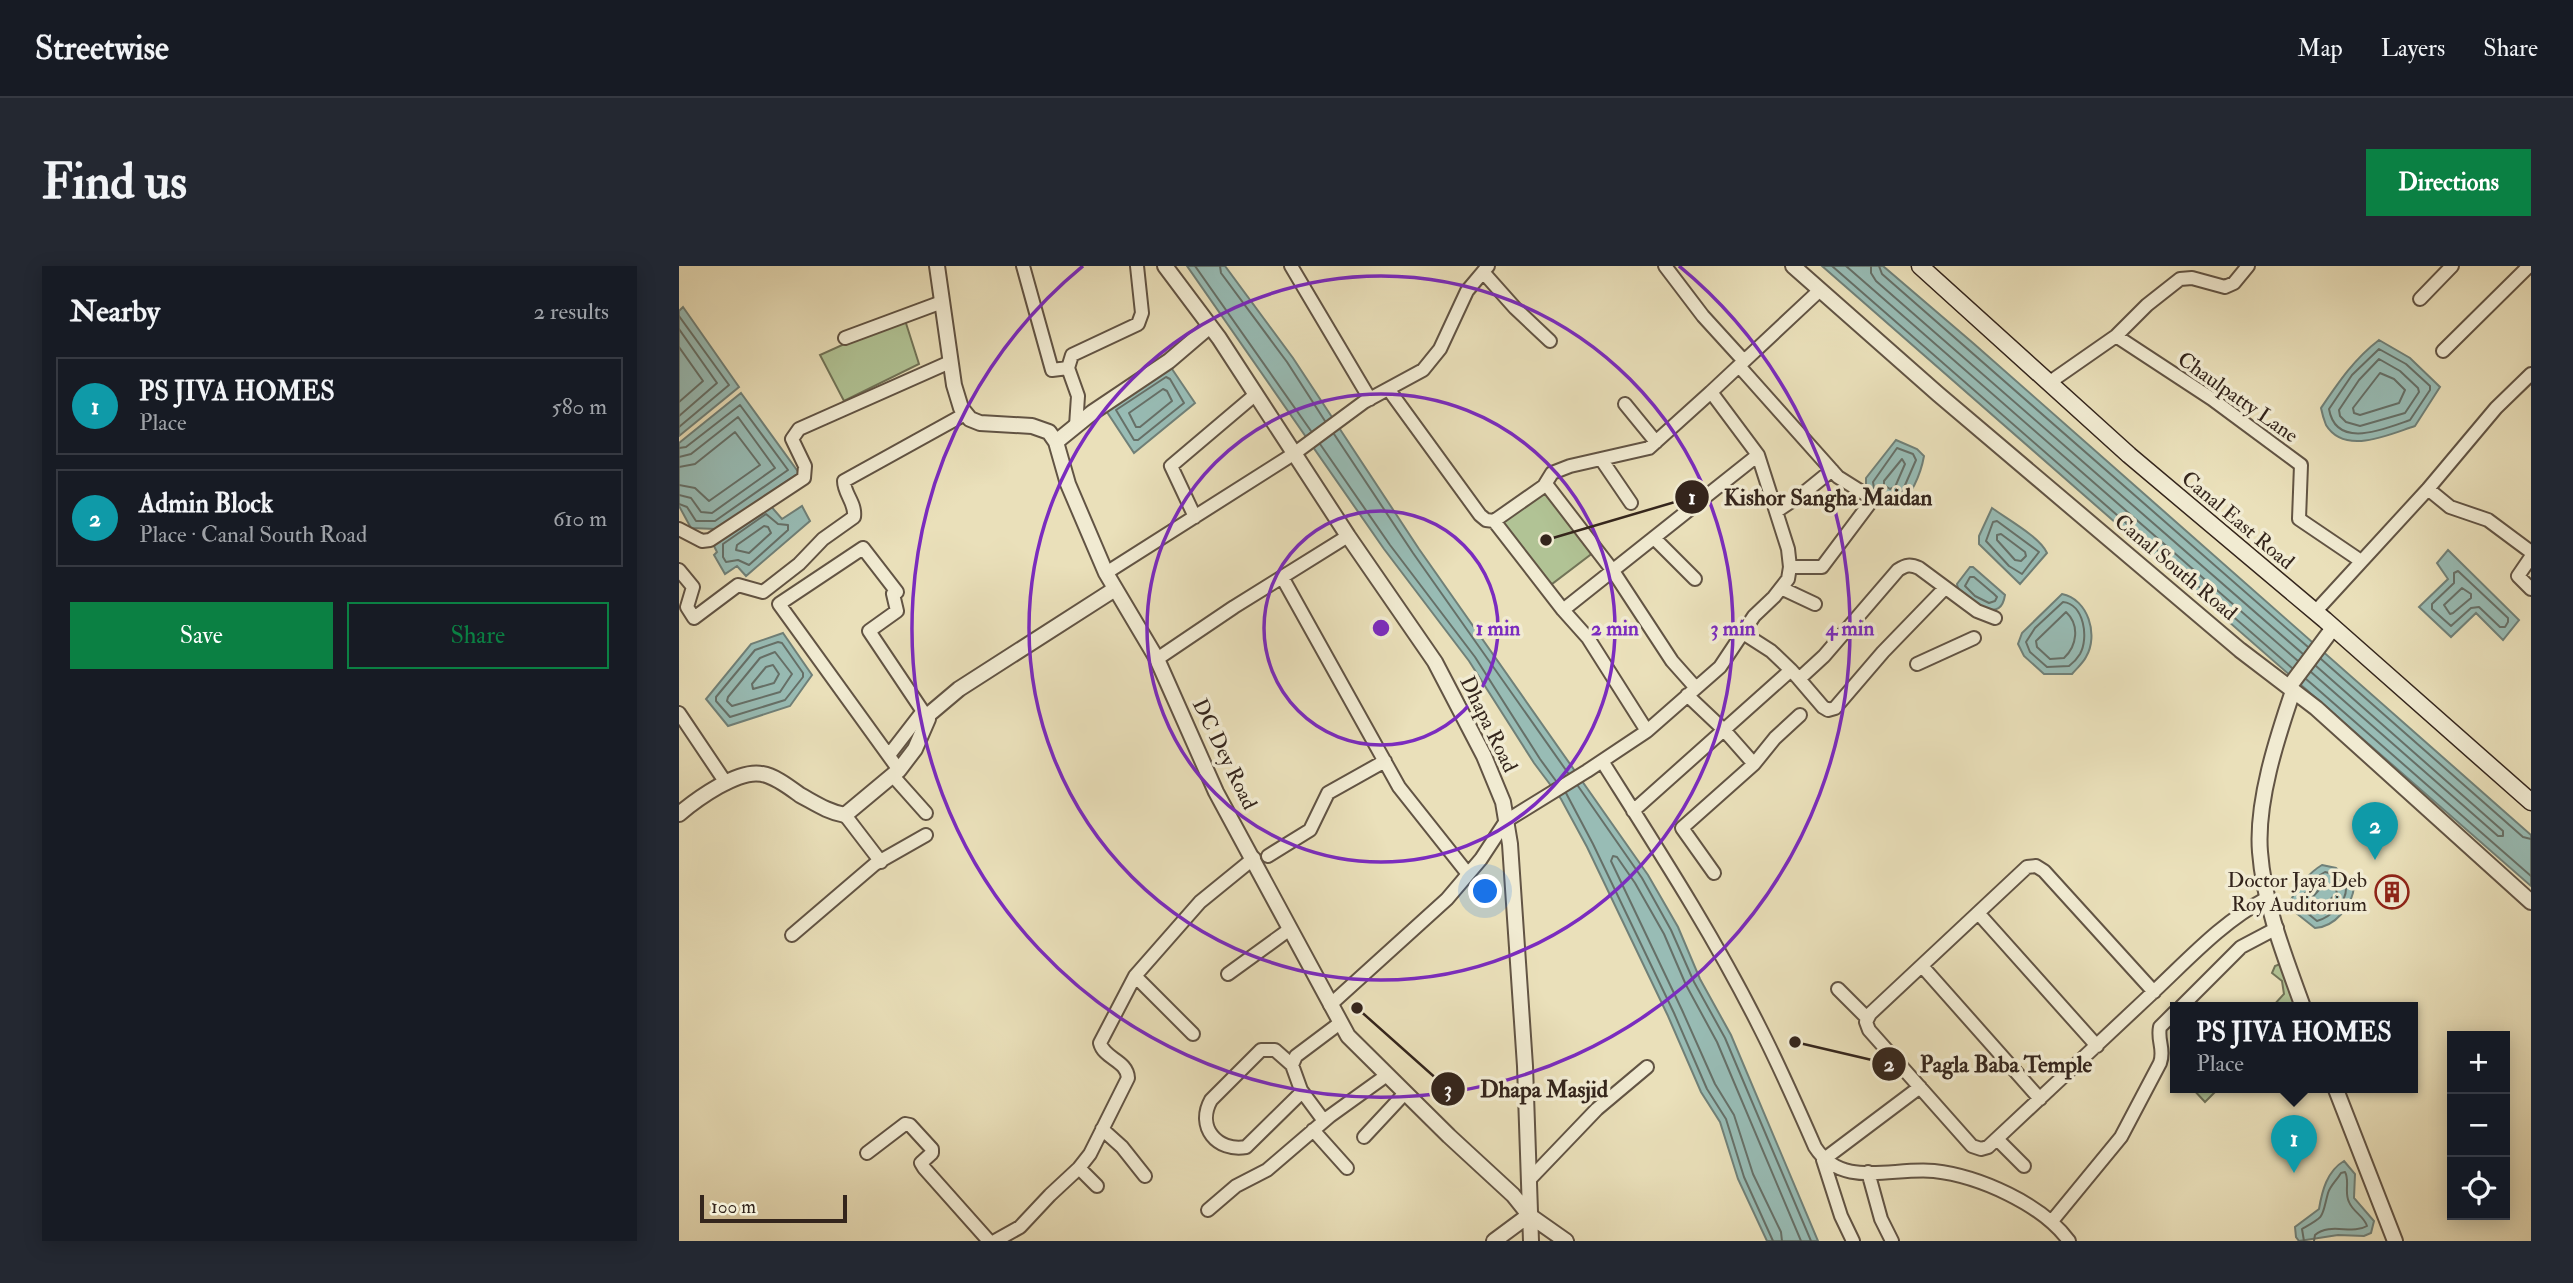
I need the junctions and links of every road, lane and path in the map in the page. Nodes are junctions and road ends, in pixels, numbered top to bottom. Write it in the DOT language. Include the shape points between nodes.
graph roads {
  1 [pos="937,266"];
  2 [pos="1023,266"];
  3 [pos="1137,266"];
  4 [pos="1165,266"];
  5 [pos="1291,266"];
  6 [pos="1665,266"];
  7 [pos="1793,266"];
  8 [pos="1920,266"];
  9 [pos="2248,266"];
  10 [pos="2452,266"];
  11 [pos="2529,266"];
  12 [pos="1486,269"];
  13 [pos="1820,290"];
  14 [pos="2420,299"];
  15 [pos="942,302"];
  16 [pos="1210,326"];
  17 [pos="2116,336"];
  18 [pos="845,338"];
  19 [pos="1550,341"];
  20 [pos="2443,351"];
  21 [pos="950,362"];
  22 [pos="1742,363"];
  23 [pos="1067,368"];
  24 [pos="2531,374"];
  25 [pos="2050,382"];
  26 [pos="1389,390"];
  27 [pos="1711,392"];
  28 [pos="1256,394"];
  29 [pos="1367,400"];
  30 [pos="1625,404"];
  31 [pos="965,414"];
  32 [pos="1076,426"];
  33 [pos="1056,442"];
  34 [pos="1656,442"];
  35 [pos="1295,453"];
  36 [pos="1758,455"];
  37 [pos="1601,459"];
  38 [pos="1832,470"];
  39 [pos="1546,484"];
  40 [pos="2428,489"];
  41 [pos="1632,503"];
  42 [pos="1777,511"];
  43 [pos="1195,517"];
  44 [pos="1494,521"];
  45 [pos="679,528"];
  46 [pos="1348,536"];
  47 [pos="1655,539"];
  48 [pos="2531,554"];
  49 [pos="2361,561"];
  50 [pos="1790,567"];
  51 [pos="679,570"];
  52 [pos="1613,571"];
  53 [pos="1106,573"];
  54 [pos="1282,577"];
  55 [pos="1695,579"];
  56 [pos="1781,588"];
  57 [pos="1945,588"];
  58 [pos="1115,589"];
  59 [pos="2531,589"];
  60 [pos="1815,604"];
  61 [pos="1563,610"];
  62 [pos="2315,612"];
  63 [pos="1996,618"];
  64 [pos="1743,633"];
  65 [pos="2330,633"];
  66 [pos="1974,638"];
  67 [pos="1157,659"];
  68 [pos="1917,664"];
  69 [pos="1795,675"];
  70 [pos="2292,687"];
  71 [pos="1692,692"];
  72 [pos="679,713"];
  73 [pos="926,715"];
  74 [pos="1800,715"];
  75 [pos="1724,730"];
  76 [pos="1647,731"];
  77 [pos="889,755"];
  78 [pos="1385,761"];
  79 [pos="1602,761"];
  80 [pos="1754,764"];
  81 [pos="896,773"];
  82 [pos="726,783"];
  83 [pos="2531,802"];
  84 [pos="1633,811"];
  85 [pos="926,813"];
  86 [pos="679,814"];
  87 [pos="845,815"];
  88 [pos="1507,821"];
  89 [pos="926,835"];
  90 [pos="1261,857"];
  91 [pos="881,862"];
  92 [pos="1714,873"];
  93 [pos="1468,874"];
  94 [pos="2267,898"];
  95 [pos="2531,902"];
  96 [pos="1979,914"];
  97 [pos="2277,928"];
  98 [pos="1290,929"];
  99 [pos="792,936"];
  100 [pos="1922,966"];
  101 [pos="1228,974"];
  102 [pos="1135,976"];
  103 [pos="1838,989"];
  104 [pos="2154,992"];
  105 [pos="2186,1002"];
  106 [pos="2301,1002"];
  107 [pos="1330,1005"];
  108 [pos="2170,1017"];
  109 [pos="1867,1018"];
  110 [pos="1340,1023"];
  111 [pos="1193,1034"];
  112 [pos="2097,1046"];
  113 [pos="1292,1065"];
  114 [pos="1647,1067"];
  115 [pos="1387,1075"];
  116 [pos="1920,1087"];
  117 [pos="1302,1092"];
  118 [pos="1405,1093"];
  119 [pos="2337,1093"];
  120 [pos="2039,1099"];
  121 [pos="1319,1125"];
  122 [pos="1102,1129"];
  123 [pos="1364,1137"];
  124 [pos="1997,1139"];
  125 [pos="867,1153"];
  126 [pos="1823,1160"];
  127 [pos="2024,1166"];
  128 [pos="1079,1168"];
  129 [pos="1347,1168"];
  130 [pos="1868,1172"];
  131 [pos="1145,1176"];
  132 [pos="1529,1180"];
  133 [pos="1097,1186"];
  134 [pos="1208,1210"];
  135 [pos="1529,1215"];
  136 [pos="2052,1221"];
  137 [pos="996,1240"];
  138 [pos="1494,1241"];
  139 [pos="1531,1241"];
  140 [pos="1566,1241"];
  141 [pos="1853,1241"];
  142 [pos="1892,1241"];
  143 [pos="2069,1241"];
  144 [pos="2395,1241"];
  1 -- 15 [label="street"];
  2 -- 23 [label="street" via="1052,370"];
  3 -- 23 [label="street" via="1142,313 1138,324 1072,355"];
  4 -- 16 [label="street, Dhapa Road"];
  5 -- 29 [label="street"];
  6 -- 22 [label="street"];
  7 -- 13 [label="street, Canal South Road"];
  8 -- 25 [label="main road, Canal East Road"];
  9 -- 17 [label="street" via="2225,287 2181,279 2147,304"];
  10 -- 14 [label="street"];
  11 -- 20 [label="street"];
  12 -- 19 [label="street" via="1515,308"];
  12 -- 26 [label="street" via="1467,291 1436,358"];
  13 -- 22 [label="street"];
  13 -- 70 [label="street, Canal South Road" via="2240,650"];
  15 -- 18 [label="street"];
  15 -- 21 [label="street"];
  16 -- 28 [label="street, Dhapa Road"];
  16 -- 32 [label="street" via="1169,361"];
  17 -- 25 [label="street"];
  17 -- 49 [label="street, Chaulpatty Lane" via="2301,465 2299,519"];
  21 -- 31 [label="street"];
  21 -- 45 [label="street" via="799,429 792,439 805,466 801,482 710,540 702,541"];
  22 -- 27 [label="street"];
  22 -- 38 [label="street"];
  23 -- 32 [label="street" via="1077,396"];
  24 -- 40 [label="street"];
  25 -- 62 [label="main road, Canal East Road"];
  26 -- 29 [label="street"];
  26 -- 44 [label="street" via="1480,515"];
  27 -- 34 [label="street"];
  27 -- 36 [label="street"];
  28 -- 35 [label="street, Dhapa Road"];
  28 -- 43 [label="street" via="1171,466"];
  29 -- 35 [label="street"];
  30 -- 34 [label="street"];
  31 -- 33 [label="street" via="987,424 1032,426 1049,432"];
  31 -- 51 [label="street" via="844,481 854,517 763,592 738,585 694,618 687,607 693,587"];
  32 -- 33 [label="street"];
  33 -- 53 [label="street, DC Dey Road" via="1068,484"];
  34 -- 37 [label="street"];
  35 -- 43 [label="street"];
  35 -- 46 [label="street, Dhapa Road"];
  36 -- 42 [label="street"];
  36 -- 47 [label="street"];
  37 -- 39 [label="street" via="1552,473"];
  37 -- 41 [label="street"];
  38 -- 42 [label="street"];
  38 -- 50 [label="street" via="1873,499 1822,567"];
  39 -- 44 [label="street"];
  39 -- 52 [label="street"];
  40 -- 48 [label="street" via="2450,507 2488,520"];
  40 -- 49 [label="street"];
  42 -- 50 [label="street"];
  43 -- 53 [label="street"];
  44 -- 61 [label="street"];
  46 -- 54 [label="street"];
  46 -- 88 [label="street, Dhapa Road" via="1435,662 1485,756"];
  47 -- 52 [label="street"];
  47 -- 55 [label="street"];
  48 -- 59 [label="street" via="2518,576"];
  49 -- 62 [label="street"];
  50 -- 56 [label="street"];
  52 -- 61 [label="street"];
  52 -- 71 [label="street"];
  53 -- 58 [label="street, DC Dey Road"];
  54 -- 67 [label="street"];
  54 -- 78 [label="street"];
  56 -- 60 [label="street"];
  56 -- 64 [label="street"];
  57 -- 63 [label="street" via="1977,611"];
  57 -- 69 [label="street" via="1919,568 1904,566 1824,656"];
  57 -- 69 [label="street" via="1835,708 1823,707"];
  58 -- 67 [label="street, DC Dey Road"];
  58 -- 73 [label="street"];
  61 -- 76 [label="street" via="1588,638"];
  62 -- 65 [label="main road, Canal East Road"];
  64 -- 69 [label="street"];
  64 -- 71 [label="street" via="1720,667"];
  65 -- 70 [label="street"];
  65 -- 83 [label="main road, Canal East Road"];
  66 -- 68 [label="street"];
  67 -- 90 [label="street, DC Dey Road" via="1216,792"];
  69 -- 75 [label="street"];
  70 -- 94 [label="street" via="2262,811 2259,850"];
  70 -- 95 [label="street, Canal South Road"];
  71 -- 75 [label="street"];
  71 -- 76 [label="street"];
  72 -- 82 [label="street"];
  73 -- 77 [label="street"];
  73 -- 77 [label="street" via="869,631 897,611 893,594 897,592 863,548 779,604"];
  73 -- 81 [label="street" via="915,750"];
  74 -- 80 [label="street"];
  75 -- 80 [label="street"];
  75 -- 84 [label="street"];
  76 -- 79 [label="street"];
  77 -- 81 [label="street"];
  78 -- 90 [label="street" via="1328,793 1310,830"];
  78 -- 93 [label="street" via="1399,788"];
  79 -- 84 [label="street"];
  79 -- 88 [label="street"];
  80 -- 92 [label="street" via="1682,828"];
  81 -- 85 [label="street"];
  81 -- 87 [label="street"];
  82 -- 86 [label="street"];
  82 -- 87 [label="street" via="762,774 832,813"];
  84 -- 126 [label="street" via="1683,889 1759,1025"];
  87 -- 91 [label="street"];
  88 -- 93 [label="street"];
  88 -- 132 [label="street, Dhapa Road"];
  89 -- 91 [label="street"];
  90 -- 98 [label="street, DC Dey Road"];
  90 -- 102 [label="street" via="1200,902"];
  91 -- 99 [label="street"];
  93 -- 107 [label="street" via="1447,899"];
  94 -- 97 [label="street"];
  94 -- 104 [label="street" via="2238,914"];
  96 -- 100 [label="street"];
  96 -- 104 [label="street" via="2027,867 2036,866"];
  96 -- 112 [label="street"];
  97 -- 105 [label="street" via="2241,947"];
  97 -- 106 [label="street"];
  98 -- 101 [label="street"];
  98 -- 107 [label="street, DC Dey Road"];
  100 -- 109 [label="street"];
  100 -- 120 [label="street"];
  102 -- 111 [label="street"];
  102 -- 122 [label="street" via="1100,1043 1103,1052 1124,1067 1128,1078"];
  103 -- 109 [label="street"];
  104 -- 112 [label="street"];
  107 -- 110 [label="street, DC Dey Road"];
  108 -- 136 [label="street" via="2160,1027 2160,1063 2125,1130"];
  109 -- 116 [label="street" via="1869,1030"];
  110 -- 113 [label="street" via="1296,1056"];
  110 -- 115 [label="street, DC Dey Road"];
  112 -- 120 [label="street"];
  113 -- 117 [label="street"];
  113 -- 117 [label="street" via="1275,1050 1261,1050 1211,1100 1204,1121 1224,1145 1247,1147"];
  114 -- 132 [label="street" via="1597,1109"];
  115 -- 118 [label="street, DC Dey Road"];
  115 -- 121 [label="street"];
  116 -- 124 [label="street" via="1972,1146 1981,1149"];
  116 -- 126 [label="street"];
  117 -- 121 [label="street"];
  118 -- 123 [label="street"];
  118 -- 135 [label="street, DC Dey Road"];
  119 -- 144 [label="street"];
  120 -- 124 [label="street"];
  121 -- 129 [label="street"];
  121 -- 134 [label="street" via="1267,1170 1236,1186"];
  122 -- 128 [label="street"];
  122 -- 131 [label="street"];
  124 -- 127 [label="street"];
  125 -- 137 [label="street" via="905,1124 910,1125 932,1149 921,1163 924,1168"];
  126 -- 130 [label="street" via="1851,1173"];
  126 -- 141 [label="street"];
  128 -- 133 [label="street"];
  128 -- 137 [label="street" via="1020,1227"];
  130 -- 136 [label="street" via="1954,1175 2009,1194"];
  130 -- 142 [label="street"];
  132 -- 135 [label="street, Dhapa Road"];
  135 -- 138 [label="street"];
  135 -- 139 [label="street, Dhapa Road"];
  135 -- 140 [label="street, DC Dey Road"];
  136 -- 143 [label="street"];
}
